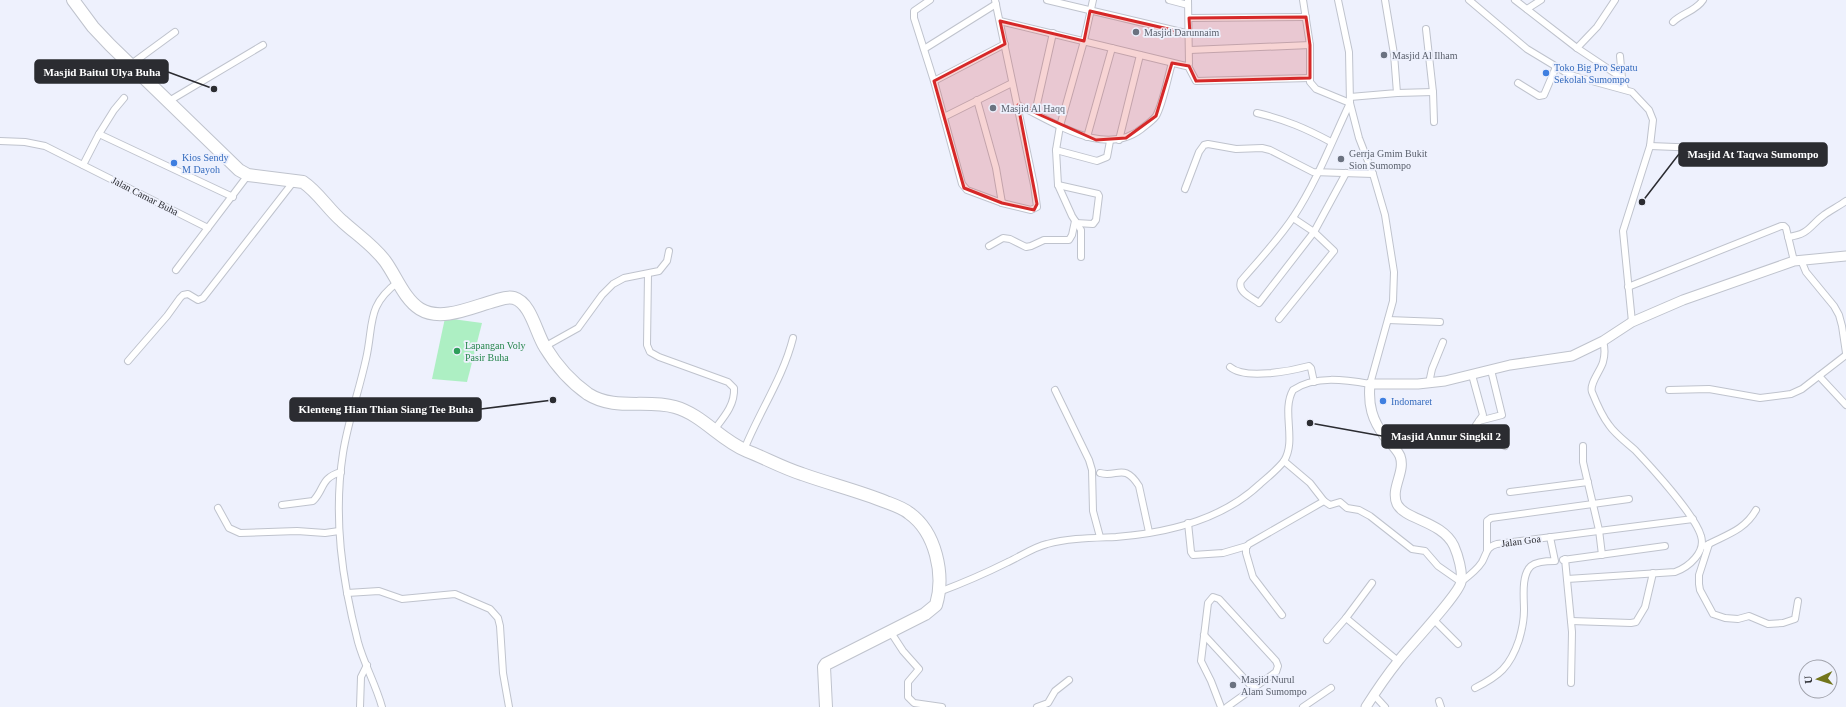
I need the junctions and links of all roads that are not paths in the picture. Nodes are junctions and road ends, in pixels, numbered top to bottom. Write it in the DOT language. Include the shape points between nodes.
graph roads {
  1 [pos="73,0"];
  2 [pos="930,0"];
  3 [pos="1047,0"];
  4 [pos="1093,0"];
  5 [pos="1169,0"];
  6 [pos="1302,0"];
  7 [pos="1338,0"];
  8 [pos="1385,0"];
  9 [pos="1469,0"];
  10 [pos="1515,0"];
  11 [pos="1541,0"];
  12 [pos="1615,0"];
  13 [pos="1703,0"];
  14 [pos="996,2"];
  15 [pos="1188,2"];
  16 [pos="1527,9"];
  17 [pos="1090,12"];
  18 [pos="1306,16"];
  19 [pos="1189,18"];
  20 [pos="1000,21"];
  21 [pos="1673,22"];
  22 [pos="1426,29"];
  23 [pos="175,32"];
  24 [pos="1053,34"];
  25 [pos="1190,34"];
  26 [pos="1084,41"];
  27 [pos="1005,44"];
  28 [pos="263,45"];
  29 [pos="1310,45"];
  30 [pos="1112,48"];
  31 [pos="1577,48"];
  32 [pos="924,49"];
  33 [pos="1190,50"];
  34 [pos="1140,55"];
  35 [pos="1620,56"];
  36 [pos="1172,63"];
  37 [pos="130,65"];
  38 [pos="1188,66"];
  39 [pos="1556,67"];
  40 [pos="1310,78"];
  41 [pos="1622,78"];
  42 [pos="934,81"];
  43 [pos="1012,83"];
  44 [pos="1518,83"];
  45 [pos="1625,89"];
  46 [pos="1433,92"];
  47 [pos="1397,93"];
  48 [pos="124,98"];
  49 [pos="977,100"];
  50 [pos="1350,100"];
  51 [pos="169,101"];
  52 [pos="1018,105"];
  53 [pos="1035,113"];
  54 [pos="1257,113"];
  55 [pos="944,116"];
  56 [pos="1434,122"];
  57 [pos="1060,126"];
  58 [pos="99,134"];
  59 [pos="1087,137"];
  60 [pos="1119,140"];
  61 [pos="0,141"];
  62 [pos="1110,141"];
  63 [pos="1331,142"];
  64 [pos="1650,146"];
  65 [pos="1701,148"];
  66 [pos="1056,150"];
  67 [pos="83,165"];
  68 [pos="1319,172"];
  69 [pos="1346,173"];
  70 [pos="1373,174"];
  71 [pos="248,175"];
  72 [pos="294,181"];
  73 [pos="1058,186"];
  74 [pos="1185,189"];
  75 [pos="233,196"];
  76 [pos="1846,201"];
  77 [pos="1002,203"];
  78 [pos="1293,218"];
  79 [pos="1076,222"];
  80 [pos="208,228"];
  81 [pos="1314,232"];
  82 [pos="1788,236"];
  83 [pos="989,246"];
  84 [pos="669,251"];
  85 [pos="1846,256"];
  86 [pos="1081,257"];
  87 [pos="1798,261"];
  88 [pos="176,270"];
  89 [pos="648,274"];
  90 [pos="398,282"];
  91 [pos="1628,287"];
  92 [pos="1279,319"];
  93 [pos="1388,320"];
  94 [pos="1440,322"];
  95 [pos="1632,322"];
  96 [pos="793,338"];
  97 [pos="1603,341"];
  98 [pos="1443,342"];
  99 [pos="544,347"];
  100 [pos="1846,353"];
  101 [pos="128,361"];
  102 [pos="1230,367"];
  103 [pos="1491,370"];
  104 [pos="1472,375"];
  105 [pos="1819,376"];
  106 [pos="1314,382"];
  107 [pos="1429,383"];
  108 [pos="1370,384"];
  109 [pos="1055,390"];
  110 [pos="1669,390"];
  111 [pos="1846,405"];
  112 [pos="1478,422"];
  113 [pos="714,430"];
  114 [pos="1505,446"];
  115 [pos="1582,446"];
  116 [pos="744,450"];
  117 [pos="1284,461"];
  118 [pos="341,472"];
  119 [pos="1100,473"];
  120 [pos="1588,482"];
  121 [pos="1510,492"];
  122 [pos="1629,499"];
  123 [pos="1324,501"];
  124 [pos="1593,504"];
  125 [pos="282,505"];
  126 [pos="218,508"];
  127 [pos="1756,510"];
  128 [pos="1693,519"];
  129 [pos="1188,523"];
  130 [pos="1599,530"];
  131 [pos="339,531"];
  132 [pos="1149,532"];
  133 [pos="1100,537"];
  134 [pos="1550,537"];
  135 [pos="1709,544"];
  136 [pos="1247,546"];
  137 [pos="1665,546"];
  138 [pos="1702,548"];
  139 [pos="1487,550"];
  140 [pos="1602,555"];
  141 [pos="1565,560"];
  142 [pos="1555,561"];
  143 [pos="1653,573"];
  144 [pos="1567,579"];
  145 [pos="1461,582"];
  146 [pos="1372,583"];
  147 [pos="939,592"];
  148 [pos="347,593"];
  149 [pos="1798,600"];
  150 [pos="1282,615"];
  151 [pos="1346,618"];
  152 [pos="1433,619"];
  153 [pos="1571,620"];
  154 [pos="890,631"];
  155 [pos="1204,635"];
  156 [pos="1327,640"];
  157 [pos="1458,644"];
  158 [pos="1398,661"];
  159 [pos="367,665"];
  160 [pos="1069,680"];
  161 [pos="1571,683"];
  162 [pos="1253,688"];
  163 [pos="1330,688"];
  164 [pos="1475,688"];
  165 [pos="1374,695"];
  166 [pos="360,707"];
  167 [pos="382,707"];
  168 [pos="509,707"];
  169 [pos="826,707"];
  170 [pos="942,707"];
  171 [pos="1037,707"];
  172 [pos="1221,707"];
  173 [pos="1228,707"];
  174 [pos="1303,707"];
  175 [pos="1366,707"];
  176 [pos="1385,707"];
  1 -- 37 [label="highway" via="93,27"];
  2 -- 32 [label="street" via="916,8 913,13"];
  3 -- 17 [label="street"];
  4 -- 17 [label="street"];
  5 -- 15 [label="street"];
  6 -- 18 [label="street"];
  7 -- 50 [label="street" via="1350,52"];
  8 -- 47 [label="street" via="1394,54"];
  9 -- 39 [label="street" via="1527,49"];
  10 -- 16 [label="street"];
  11 -- 16 [label="street"];
  12 -- 31 [label="street" via="1597,27"];
  13 -- 21 [label="street" via="1694,10"];
  14 -- 20 [label="street"];
  14 -- 32 [label="street"];
  15 -- 19 [label="street"];
  16 -- 31 [label="street"];
  17 -- 25 [label="street"];
  17 -- 26 [label="street"];
  18 -- 19 [label="street"];
  18 -- 29 [label="street"];
  19 -- 25 [label="street"];
  20 -- 24 [label="street"];
  20 -- 27 [label="street"];
  22 -- 46 [label="street"];
  23 -- 37 [label="street"];
  24 -- 26 [label="street"];
  24 -- 53 [label="street"];
  25 -- 33 [label="street"];
  26 -- 30 [label="street"];
  26 -- 57 [label="street"];
  27 -- 42 [label="street"];
  27 -- 43 [label="street"];
  28 -- 51 [label="street"];
  29 -- 33 [label="street"];
  29 -- 40 [label="street"];
  30 -- 34 [label="street"];
  30 -- 59 [label="street"];
  31 -- 41 [label="street"];
  32 -- 42 [label="street"];
  33 -- 38 [label="street"];
  34 -- 36 [label="street"];
  34 -- 60 [label="street"];
  35 -- 41 [label="street"];
  36 -- 38 [label="street"];
  36 -- 60 [label="street" via="1156,116 1134,135"];
  37 -- 51 [label="highway"];
  38 -- 40 [label="street" via="1196,81"];
  39 -- 44 [label="street" via="1544,95 1539,96"];
  39 -- 45 [label="street" via="1570,75"];
  40 -- 50 [label="street" via="1312,86 1316,89"];
  41 -- 45 [label="street"];
  42 -- 55 [label="street"];
  43 -- 49 [label="street"];
  43 -- 52 [label="street"];
  45 -- 64 [label="street" via="1640,98 1651,115 1653,120"];
  46 -- 47 [label="street"];
  46 -- 56 [label="street"];
  47 -- 50 [label="street"];
  48 -- 58 [label="street"];
  49 -- 55 [label="street"];
  49 -- 77 [label="street" via="996,168"];
  50 -- 63 [label="street"];
  50 -- 70 [label="street" via="1359,138"];
  51 -- 71 [label="highway" via="230,163"];
  52 -- 53 [label="street"];
  52 -- 77 [label="street" via="1037,207 1028,211"];
  53 -- 57 [label="street"];
  54 -- 63 [label="street" via="1300,125"];
  55 -- 77 [label="street" via="964,188"];
  57 -- 59 [label="street"];
  57 -- 66 [label="street"];
  58 -- 67 [label="street"];
  58 -- 75 [label="street"];
  59 -- 62 [label="street"];
  60 -- 62 [label="street"];
  61 -- 67 [label="street, Jalan Camar Buha" via="40,144"];
  62 -- 66 [label="street" via="1107,157 1097,161"];
  63 -- 68 [label="street"];
  64 -- 65 [label="street"];
  64 -- 91 [label="street" via="1624,228"];
  66 -- 73 [label="street"];
  67 -- 80 [label="street, Jalan Camar Buha"];
  68 -- 69 [label="street"];
  68 -- 74 [label="street" via="1309,170 1270,150 1236,149 1208,144 1199,152"];
  68 -- 78 [label="street"];
  69 -- 70 [label="street"];
  69 -- 81 [label="street"];
  70 -- 93 [label="street" via="1385,215 1392,254 1394,288"];
  71 -- 72 [label="highway"];
  71 -- 75 [label="street"];
  72 -- 90 [label="highway" via="310,187 340,220 369,242 385,260"];
  72 -- 101 [label="street" via="203,298 198,300 188,294 182,296"];
  73 -- 79 [label="street"];
  73 -- 79 [label="street" via="1100,196 1093,224"];
  75 -- 80 [label="street"];
  76 -- 82 [label="street" via="1823,215 1810,229 1800,235"];
  78 -- 81 [label="street"];
  78 -- 81 [label="street" via="1241,281 1241,290 1259,303"];
  79 -- 83 [label="street" via="1069,240 1044,240 1026,247 1004,238"];
  79 -- 86 [label="street" via="1082,236"];
  80 -- 88 [label="street"];
  81 -- 92 [label="street" via="1333,248 1334,253"];
  82 -- 87 [label="street"];
  82 -- 91 [label="street" via="1786,228 1781,226"];
  84 -- 89 [label="street" via="663,268"];
  85 -- 87 [label="street"];
  87 -- 95 [label="street" via="1683,300"];
  87 -- 100 [label="street" via="1839,315"];
  89 -- 99 [label="street" via="624,278 613,284 578,328"];
  89 -- 113 [label="street" via="647,345 650,352 728,382 734,388 735,398"];
  90 -- 99 [label="highway" via="414,304 421,309 439,314 504,298 517,299 527,309"];
  90 -- 118 [label="street" via="381,297 374,309 369,345 352,412"];
  91 -- 95 [label="street"];
  93 -- 94 [label="street"];
  93 -- 108 [label="street"];
  95 -- 97 [label="street"];
  96 -- 116 [label="street" via="780,375"];
  97 -- 103 [label="street" via="1572,356"];
  97 -- 128 [label="street" via="1605,354 1591,391 1609,425 1647,463"];
  98 -- 107 [label="street"];
  99 -- 113 [label="highway" via="570,379 593,397 618,404 677,408 703,421"];
  100 -- 105 [label="street"];
  102 -- 106 [label="street" via="1234,371 1247,373 1277,372 1309,366"];
  103 -- 104 [label="street"];
  103 -- 112 [label="street" via="1502,415"];
  104 -- 107 [label="street"];
  104 -- 112 [label="street" via="1483,415"];
  105 -- 110 [label="street" via="1791,394 1760,398 1709,389"];
  105 -- 111 [label="street"];
  106 -- 108 [label="street" via="1338,380"];
  106 -- 117 [label="street" via="1298,387 1290,395 1288,452"];
  107 -- 108 [label="street"];
  108 -- 145 [label="street" via="1368,401 1377,426 1401,459 1395,491 1398,505 1408,515 1438,528 1447,536 1454,546"];
  109 -- 133 [label="street" via="1089,460 1092,470 1094,511"];
  112 -- 114 [label="street" via="1477,430"];
  113 -- 116 [label="highway"];
  115 -- 120 [label="street"];
  116 -- 147 [label="highway" via="799,473 876,498 908,512 928,535 933,546"];
  117 -- 123 [label="street" via="1310,483"];
  117 -- 129 [label="street" via="1248,496 1211,517"];
  118 -- 125 [label="street" via="335,473 325,481 313,501"];
  118 -- 131 [label="street"];
  119 -- 132 [label="street" via="1122,471 1135,480 1139,486"];
  120 -- 121 [label="street"];
  120 -- 124 [label="street"];
  122 -- 124 [label="street"];
  123 -- 136 [label="street"];
  123 -- 145 [label="street" via="1330,505 1340,502 1347,508 1359,510 1370,516 1412,549 1424,551 1438,566"];
  124 -- 130 [label="street"];
  124 -- 139 [label="street" via="1491,518 1485,525"];
  126 -- 131 [label="street" via="224,521 236,532"];
  127 -- 135 [label="street" via="1749,522 1741,528"];
  128 -- 130 [label="street, Jalan Goa"];
  128 -- 138 [label="street" via="1702,537"];
  129 -- 132 [label="street"];
  129 -- 136 [label="street" via="1193,555 1223,553"];
  130 -- 134 [label="street, Jalan Goa"];
  130 -- 140 [label="street"];
  131 -- 148 [label="street"];
  132 -- 133 [label="street"];
  133 -- 147 [label="street" via="1045,544 970,581"];
  134 -- 139 [label="street, Jalan Goa" via="1498,544"];
  134 -- 142 [label="street"];
  135 -- 138 [label="street"];
  135 -- 149 [label="street" via="1699,575 1699,584 1714,614 1738,619 1749,616 1768,624 1783,623 1795,619"];
  136 -- 150 [label="street" via="1246,553 1253,577"];
  137 -- 140 [label="street"];
  138 -- 143 [label="street" via="1683,569 1669,573"];
  139 -- 145 [label="street" via="1474,572"];
  140 -- 141 [label="street"];
  141 -- 142 [label="street"];
  141 -- 144 [label="street"];
  142 -- 164 [label="street" via="1531,566 1524,584 1522,628 1512,657 1502,671"];
  143 -- 144 [label="street"];
  143 -- 153 [label="street" via="1645,607 1636,622"];
  144 -- 153 [label="street"];
  145 -- 152 [label="street"];
  146 -- 151 [label="street"];
  147 -- 154 [label="highway" via="936,605 930,611"];
  148 -- 159 [label="street"];
  148 -- 168 [label="street" via="379,591 402,599 455,594 492,610 500,626 503,673"];
  151 -- 156 [label="street"];
  151 -- 158 [label="street"];
  152 -- 157 [label="street"];
  152 -- 158 [label="street"];
  153 -- 161 [label="street"];
  154 -- 169 [label="highway" via="826,664"];
  154 -- 170 [label="street" via="919,669 908,682 908,697 914,703"];
  155 -- 162 [label="street"];
  155 -- 162 [label="street" via="1208,603 1213,597 1218,598 1278,666 1276,672"];
  155 -- 172 [label="street" via="1201,661"];
  158 -- 165 [label="street"];
  159 -- 166 [label="street" via="361,677"];
  159 -- 167 [label="street"];
  160 -- 171 [label="street" via="1055,691 1048,702"];
  162 -- 173 [label="street"];
  163 -- 174 [label="street"];
  165 -- 175 [label="street"];
  165 -- 176 [label="street"];
}
